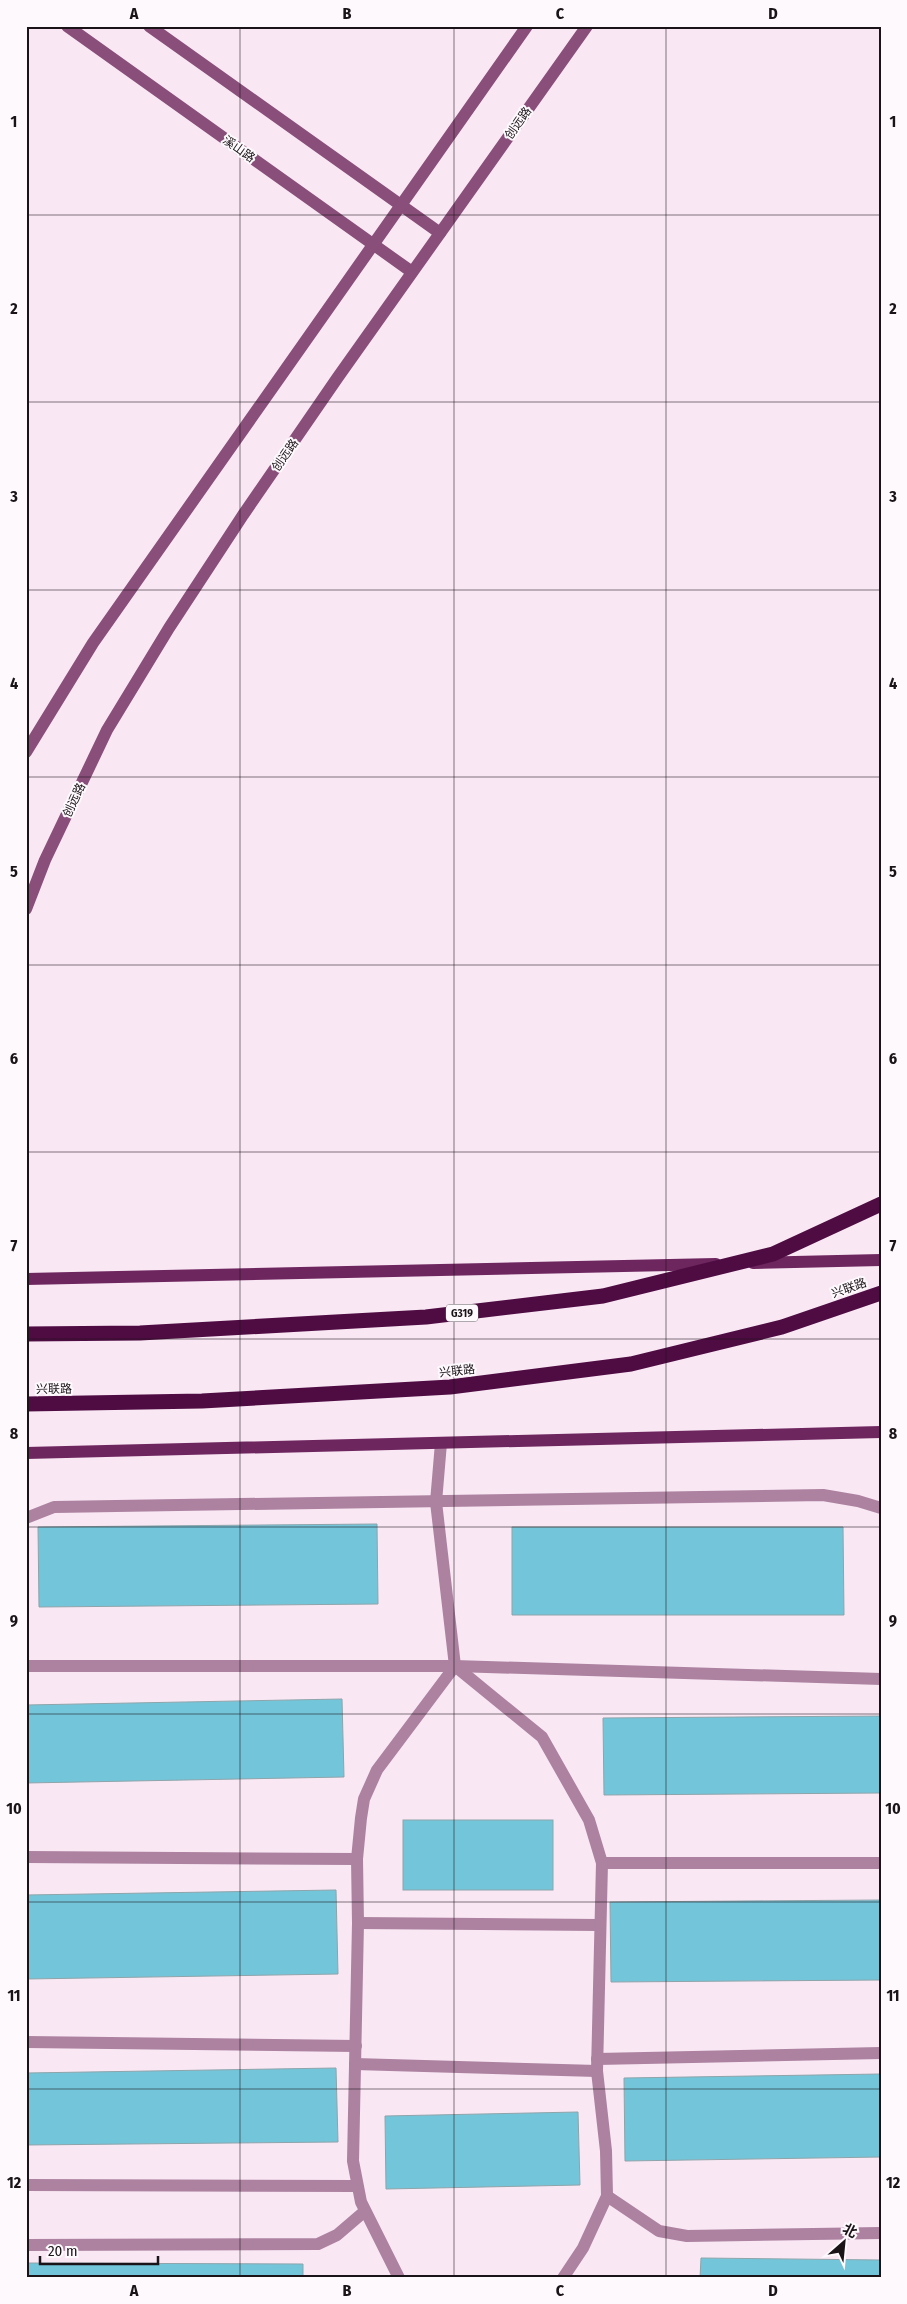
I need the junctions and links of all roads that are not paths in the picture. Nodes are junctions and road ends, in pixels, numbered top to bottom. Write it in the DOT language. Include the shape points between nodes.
graph roads {
  1 [pos="67,26"];
  2 [pos="149,26"];
  3 [pos="526,26"];
  4 [pos="587,26"];
  5 [pos="400,205"];
  6 [pos="440,233"];
  7 [pos="373,244"];
  8 [pos="412,272"];
  9 [pos="26,752"];
  10 [pos="26,909"];
  11 [pos="881,1204"];
  12 [pos="881,1260"];
  13 [pos="26,1279"];
  14 [pos="881,1293"];
  15 [pos="26,1334"];
  16 [pos="26,1404"];
  17 [pos="881,1432"];
  18 [pos="441,1443"];
  19 [pos="26,1453"];
  20 [pos="436,1502"];
  21 [pos="881,1508"];
  22 [pos="26,1518"];
  23 [pos="26,1666"];
  24 [pos="455,1666"];
  25 [pos="881,1679"];
  26 [pos="26,1857"];
  27 [pos="357,1859"];
  28 [pos="602,1863"];
  29 [pos="881,1863"];
  30 [pos="358,1923"];
  31 [pos="599,1925"];
  32 [pos="26,2042"];
  33 [pos="356,2046"];
  34 [pos="881,2053"];
  35 [pos="355,2064"];
  36 [pos="597,2065"];
  37 [pos="26,2185"];
  38 [pos="357,2186"];
  39 [pos="607,2196"];
  40 [pos="366,2211"];
  41 [pos="881,2233"];
  42 [pos="26,2244"];
  43 [pos="399,2278"];
  44 [pos="563,2278"];
  1 -- 7 [label="main road, 溪山路"];
  2 -- 5 [label="main road"];
  3 -- 5 [label="main road"];
  4 -- 6 [label="main road, 创远路"];
  5 -- 6 [label="main road"];
  5 -- 7 [label="main road"];
  6 -- 8 [label="main road, 创远路"];
  7 -- 8 [label="main road, 溪山路"];
  7 -- 9 [label="main road" via="93,643"];
  8 -- 10 [label="main road, 创远路" via="243,515 107,730 45,860"];
  11 -- 15 [label="highway, G319, bridge" via="772,1254 603,1296 426,1317 140,1333"];
  12 -- 13 [label="main road, 兴联路"];
  14 -- 16 [label="highway, 兴联路" via="782,1327 631,1364 450,1387 202,1402"];
  17 -- 18 [label="main road"];
  18 -- 19 [label="main road"];
  18 -- 20 [label="street"];
  20 -- 21 [label="street" via="823,1495"];
  20 -- 22 [label="street" via="54,1507"];
  20 -- 24 [label="street"];
  23 -- 24 [label="street"];
  24 -- 25 [label="street"];
  24 -- 27 [label="street" via="377,1770 364,1798"];
  24 -- 28 [label="street" via="542,1737 589,1820"];
  26 -- 27 [label="street"];
  27 -- 30 [label="street"];
  28 -- 29 [label="street"];
  28 -- 31 [label="street"];
  30 -- 31 [label="street"];
  30 -- 33 [label="street"];
  31 -- 36 [label="street"];
  32 -- 33 [label="street"];
  33 -- 35 [label="street"];
  34 -- 36 [label="street"];
  35 -- 36 [label="street"];
  35 -- 38 [label="street" via="354,2162"];
  36 -- 39 [label="street"];
  37 -- 38 [label="street"];
  38 -- 40 [label="street"];
  39 -- 41 [label="street" via="659,2231 687,2236"];
  39 -- 44 [label="street" via="583,2248"];
  40 -- 42 [label="street" via="337,2235 318,2244"];
  40 -- 43 [label="street"];
}
